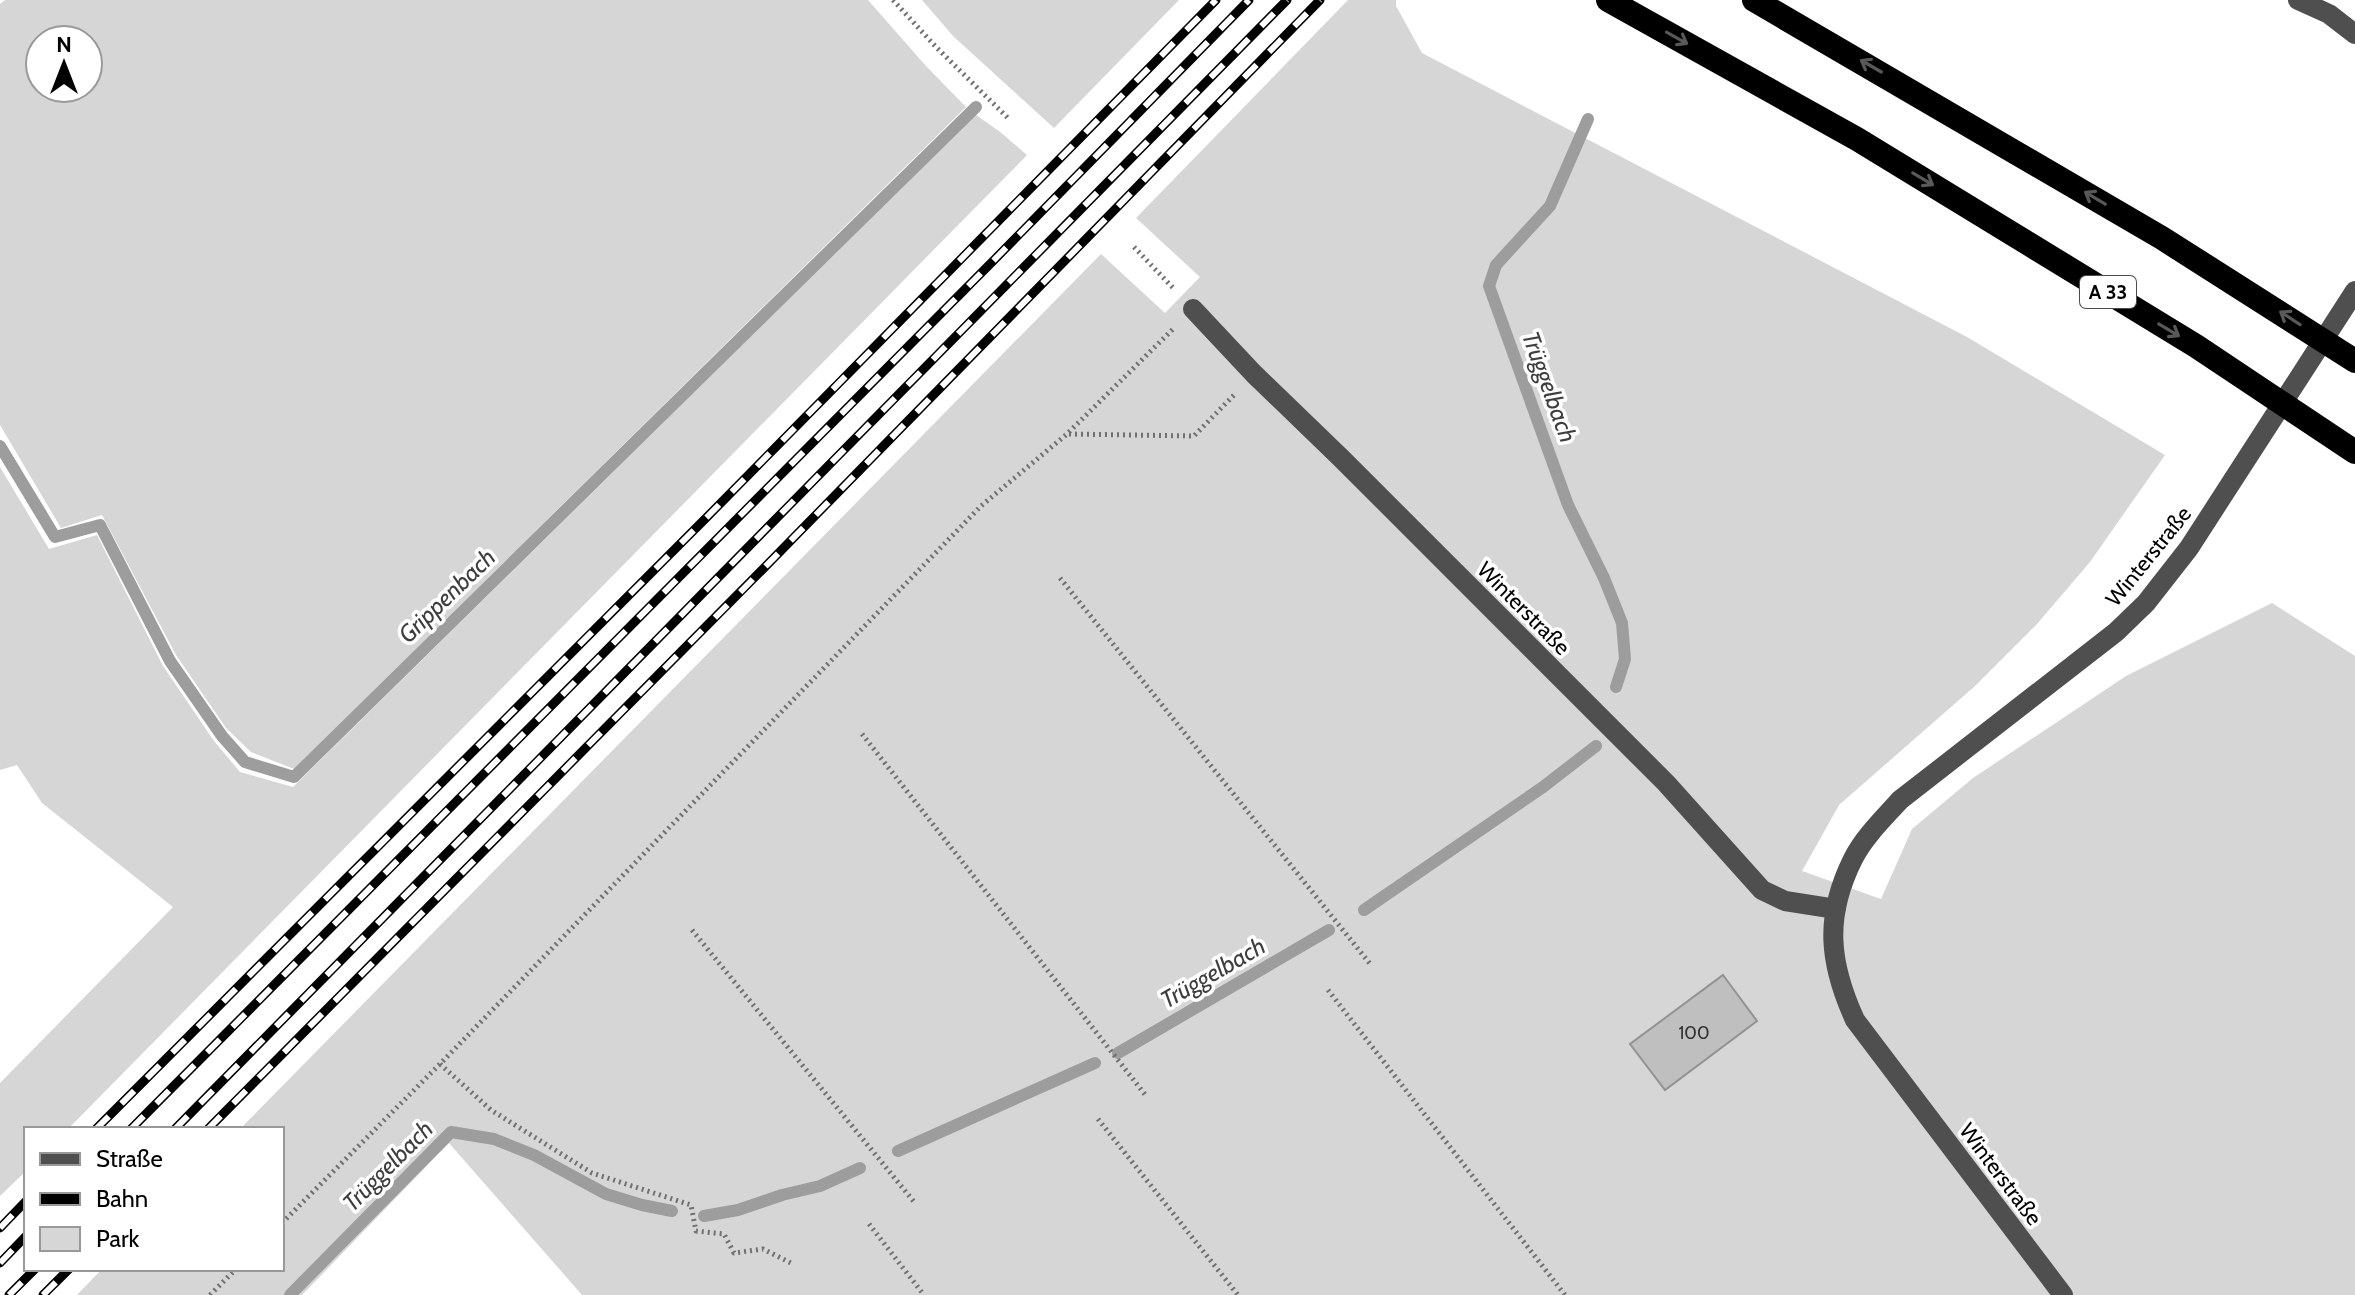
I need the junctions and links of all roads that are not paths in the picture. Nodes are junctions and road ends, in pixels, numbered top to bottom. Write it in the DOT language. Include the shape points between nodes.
graph roads {
  1 [pos="1608,0"];
  2 [pos="1754,0"];
  3 [pos="2298,0"];
  4 [pos="2355,34"];
  5 [pos="2355,291"];
  6 [pos="1193,309"];
  7 [pos="2355,361"];
  8 [pos="2355,452"];
  9 [pos="1836,909"];
  10 [pos="2063,1295"];
  1 -- 8 [label="highway, A 33, one-way" via="1870,147 2196,346"];
  7 -- 2 [label="highway, one-way" via="2162,238"];
  3 -- 4 [label="street"];
  5 -- 9 [label="street, Winterstraße" via="2216,510 2146,603 1900,800 1853,858"];
  6 -- 9 [label="street, Winterstraße" via="1666,783 1762,890 1785,901"];
  9 -- 10 [label="street, Winterstraße" via="1833,954 1855,1020"];
}
